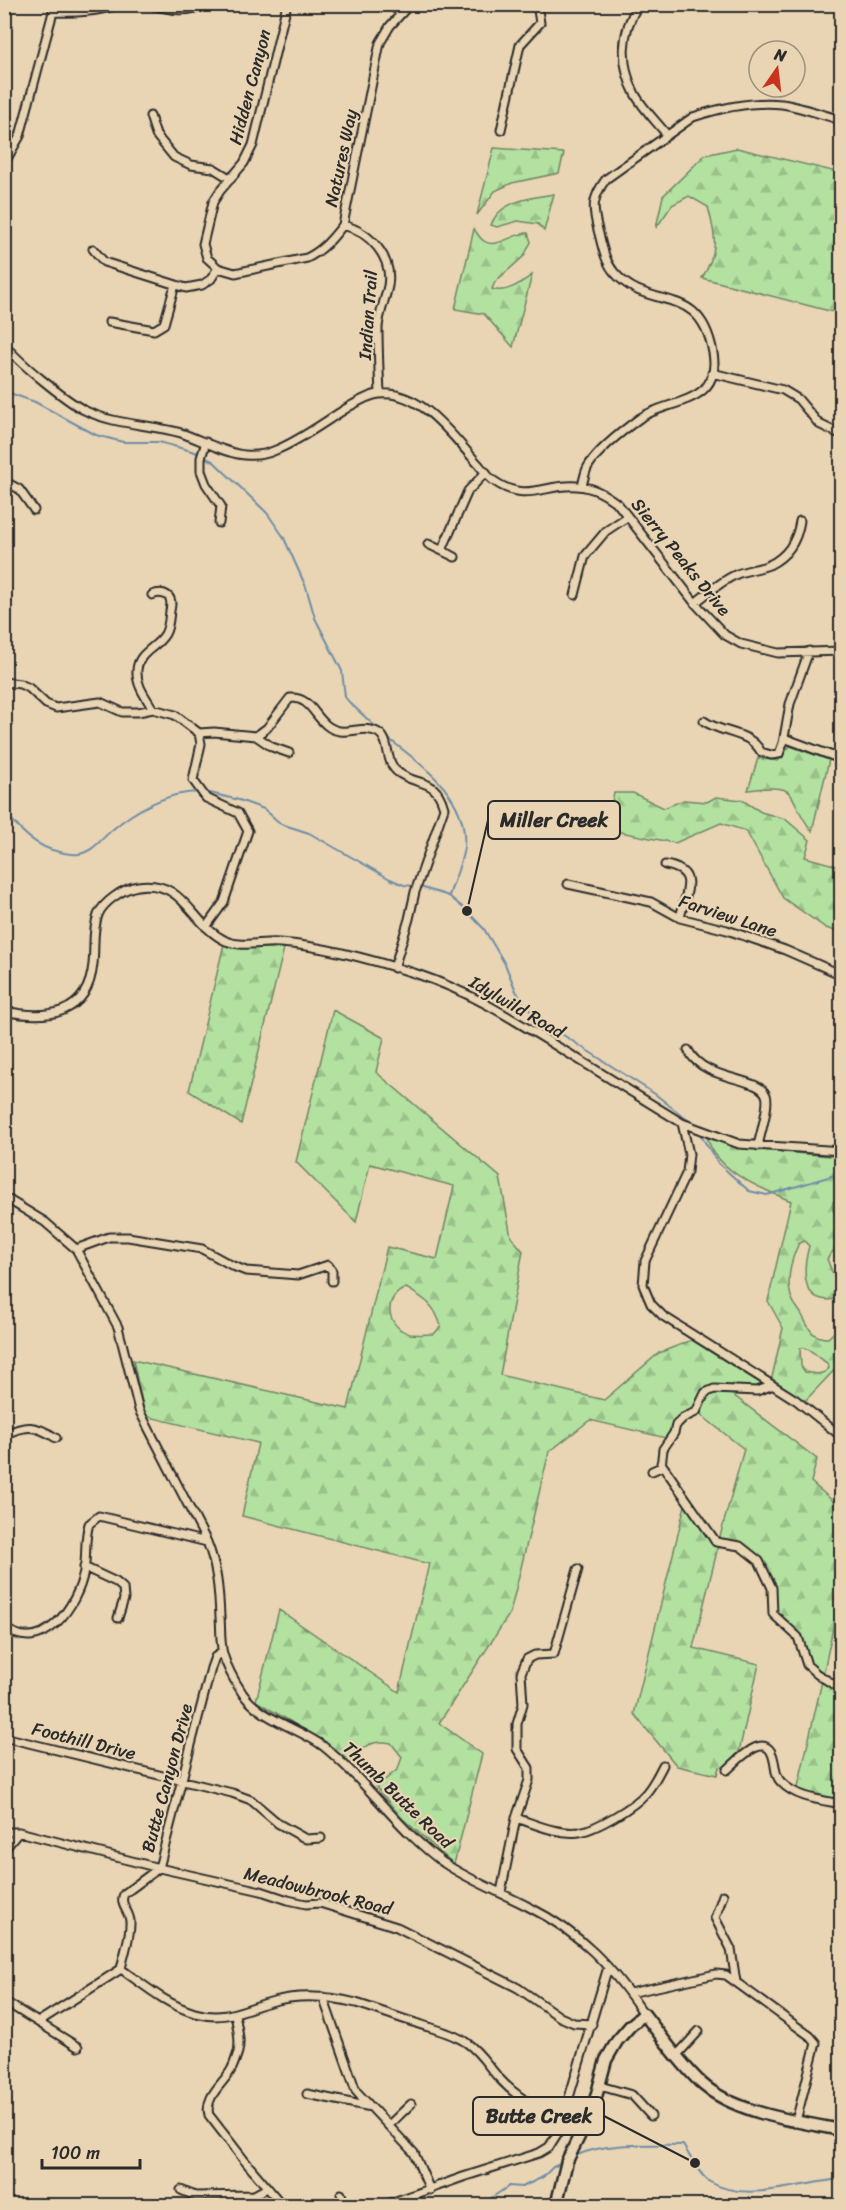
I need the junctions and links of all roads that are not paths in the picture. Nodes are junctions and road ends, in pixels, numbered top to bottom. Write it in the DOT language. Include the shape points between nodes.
graph roads {
  1 [pos="120,4"];
  2 [pos="147,4"];
  3 [pos="206,4"];
  4 [pos="287,4"];
  5 [pos="390,4"];
  6 [pos="410,4"];
  7 [pos="537,4"];
  8 [pos="639,4"];
  9 [pos="175,7"];
  10 [pos="53,8"];
  11 [pos="400,14"];
  12 [pos="150,116"];
  13 [pos="842,120"];
  14 [pos="501,130"];
  15 [pos="667,135"];
  16 [pos="4,164"];
  17 [pos="231,179"];
  18 [pos="343,225"];
  19 [pos="93,249"];
  20 [pos="218,268"];
  21 [pos="175,285"];
  22 [pos="109,322"];
  23 [pos="4,344"];
  24 [pos="712,373"];
  25 [pos="380,394"];
  26 [pos="842,435"];
  27 [pos="206,442"];
  28 [pos="486,472"];
  29 [pos="4,481"];
  30 [pos="582,486"];
  31 [pos="33,510"];
  32 [pos="627,517"];
  33 [pos="800,521"];
  34 [pos="219,523"];
  35 [pos="428,544"];
  36 [pos="442,550"];
  37 [pos="455,557"];
  38 [pos="152,595"];
  39 [pos="575,595"];
  40 [pos="695,603"];
  41 [pos="809,651"];
  42 [pos="842,651"];
  43 [pos="4,682"];
  44 [pos="153,709"];
  45 [pos="704,721"];
  46 [pos="199,733"];
  47 [pos="256,736"];
  48 [pos="784,738"];
  49 [pos="289,753"];
  50 [pos="842,764"];
  51 [pos="665,865"];
  52 [pos="568,884"];
  53 [pos="681,918"];
  54 [pos="206,927"];
  55 [pos="394,968"];
  56 [pos="842,975"];
  57 [pos="4,1011"];
  58 [pos="687,1050"];
  59 [pos="682,1123"];
  60 [pos="758,1146"];
  61 [pos="842,1151"];
  62 [pos="4,1197"];
  63 [pos="76,1249"];
  64 [pos="332,1281"];
  65 [pos="771,1386"];
  66 [pos="4,1435"];
  67 [pos="56,1437"];
  68 [pos="842,1437"];
  69 [pos="661,1462"];
  70 [pos="652,1471"];
  71 [pos="207,1542"];
  72 [pos="84,1567"];
  73 [pos="578,1569"];
  74 [pos="118,1618"];
  75 [pos="4,1627"];
  76 [pos="222,1652"];
  77 [pos="833,1684"];
  78 [pos="842,1686"];
  79 [pos="842,1691"];
  80 [pos="4,1737"];
  81 [pos="663,1765"];
  82 [pos="727,1770"];
  83 [pos="181,1779"];
  84 [pos="842,1804"];
  85 [pos="516,1818"];
  86 [pos="4,1832"];
  87 [pos="20,1833"];
  88 [pos="321,1838"];
  89 [pos="4,1850"];
  90 [pos="159,1868"];
  91 [pos="501,1892"];
  92 [pos="723,1895"];
  93 [pos="608,1967"];
  94 [pos="121,1969"];
  95 [pos="735,1982"];
  96 [pos="630,1993"];
  97 [pos="323,1997"];
  98 [pos="4,2001"];
  99 [pos="235,2014"];
  100 [pos="644,2014"];
  101 [pos="38,2022"];
  102 [pos="592,2024"];
  103 [pos="699,2031"];
  104 [pos="78,2047"];
  105 [pos="677,2055"];
  106 [pos="600,2086"];
  107 [pos="307,2094"];
  108 [pos="411,2104"];
  109 [pos="371,2107"];
  110 [pos="651,2116"];
  111 [pos="563,2117"];
  112 [pos="796,2121"];
  113 [pos="389,2125"];
  114 [pos="842,2130"];
  115 [pos="267,2188"];
  116 [pos="181,2190"];
  117 [pos="430,2190"];
  118 [pos="341,2194"];
  119 [pos="283,2205"];
  120 [pos="345,2205"];
  121 [pos="382,2205"];
  122 [pos="556,2205"];
  1 -- 10 [label="street" via="82,13"];
  2 -- 9 [label="street"];
  3 -- 9 [label="street" via="195,9"];
  4 -- 17 [label="street, Hidden Canyon" via="253,145"];
  5 -- 11 [label="street"];
  6 -- 11 [label="street, Natures Way"];
  7 -- 14 [label="street" via="540,23 520,45"];
  8 -- 15 [label="street" via="626,30 623,51 627,72 636,95"];
  10 -- 16 [label="street" via="20,136"];
  11 -- 18 [label="street, Natures Way" via="380,43"];
  12 -- 17 [label="street" via="156,135 174,157 191,165 213,168"];
  13 -- 15 [label="street" via="784,104 763,103 710,111 693,117"];
  15 -- 24 [label="street" via="606,178 597,191 593,208 606,259 614,272 638,291 685,304 705,324 713,354"];
  17 -- 20 [label="street, Hidden Canyon" via="213,202 203,244 207,258"];
  18 -- 20 [label="street, Natures Way" via="318,253 307,258 235,273"];
  18 -- 25 [label="street, Indian Trail" via="373,241 389,270 378,325"];
  19 -- 21 [label="street" via="104,262"];
  20 -- 21 [label="street" via="202,285"];
  21 -- 22 [label="street" via="164,324 154,330"];
  23 -- 27 [label="street" via="69,401 86,411 180,432"];
  24 -- 26 [label="street" via="783,390 798,399 819,424"];
  24 -- 30 [label="street" via="699,393 640,418 599,452 588,466"];
  25 -- 27 [label="street" via="363,399 276,450 258,455 244,455"];
  25 -- 28 [label="street, Sierry Peaks Drive" via="408,398 424,406"];
  27 -- 34 [label="street" via="201,471 221,506"];
  28 -- 30 [label="street, Sierry Peaks Drive" via="508,489 525,492"];
  28 -- 36 [label="street" via="468,491"];
  29 -- 31 [label="street" via="19,489"];
  30 -- 32 [label="street, Sierry Peaks Drive" via="605,494"];
  32 -- 39 [label="street" via="606,531 585,556"];
  32 -- 40 [label="street, Sierry Peaks Drive"];
  33 -- 40 [label="street" via="794,543 782,557 739,573"];
  35 -- 36 [label="street"];
  36 -- 37 [label="street"];
  38 -- 44 [label="street" via="164,594 172,604 164,636 141,657 137,669 139,687"];
  40 -- 41 [label="street, Sierry Peaks Drive" via="725,635 741,644 778,652"];
  41 -- 42 [label="street, Sierry Peaks Drive"];
  41 -- 48 [label="street" via="790,704"];
  43 -- 44 [label="street" via="29,688 46,705 56,708 100,702 122,712"];
  44 -- 46 [label="street" via="175,715"];
  45 -- 48 [label="street" via="750,738 761,752 771,755 779,754"];
  46 -- 47 [label="street"];
  46 -- 54 [label="street" via="201,744 193,780 206,798 238,813 248,831 224,902"];
  47 -- 49 [label="street"];
  47 -- 55 [label="street" via="290,698 298,698 307,702 330,728 379,733 399,774 432,787 441,797 444,808"];
  48 -- 50 [label="street" via="838,758"];
  51 -- 53 [label="street" via="676,866 687,875"];
  52 -- 53 [label="street, Farview Lane" via="651,902"];
  53 -- 56 [label="street, Farview Lane" via="785,950"];
  54 -- 55 [label="street, Idylwild Road" via="229,942 300,945"];
  54 -- 57 [label="street, Idylwild Road" via="178,895 157,887 136,886 116,896 99,912 88,987 72,1006 52,1015"];
  55 -- 59 [label="street, Idylwild Road" via="483,1000"];
  58 -- 60 [label="street" via="704,1068 759,1087 766,1095"];
  59 -- 60 [label="street, Idylwild Road" via="739,1144"];
  59 -- 65 [label="street" via="689,1154 687,1172 645,1261 643,1285 651,1304 663,1316"];
  60 -- 61 [label="street, Idylwild Road"];
  62 -- 63 [label="street, Thumb Butte Road" via="45,1222"];
  63 -- 64 [label="street" via="109,1238 128,1237 202,1249 246,1271 298,1275 328,1265"];
  63 -- 71 [label="street, Thumb Butte Road" via="118,1327 139,1410"];
  65 -- 68 [label="street" via="796,1400"];
  65 -- 69 [label="street" via="757,1391 714,1389 705,1393 696,1412 676,1425 663,1449"];
  66 -- 67 [label="street" via="29,1427"];
  69 -- 70 [label="street" via="661,1467"];
  69 -- 77 [label="street" via="716,1542 740,1546 759,1561 772,1588 774,1614 798,1637 807,1665"];
  71 -- 72 [label="street" via="99,1516 86,1532"];
  71 -- 76 [label="street, Thumb Butte Road" via="217,1577"];
  72 -- 74 [label="street" via="123,1588"];
  72 -- 75 [label="street" via="61,1620 46,1632 31,1637 14,1634"];
  73 -- 85 [label="street" via="554,1654 527,1659 521,1673 523,1704 517,1724 518,1749 529,1768 529,1780"];
  76 -- 83 [label="street, Butte Canyon Drive" via="215,1658"];
  76 -- 91 [label="street, Thumb Butte Road" via="244,1696 257,1708 328,1750 423,1846 447,1865"];
  77 -- 78 [label="street"];
  77 -- 79 [label="street"];
  80 -- 83 [label="street, Foothill Drive"];
  81 -- 85 [label="street" via="645,1795 611,1819 579,1832 558,1832"];
  82 -- 84 [label="street" via="747,1751 767,1747 775,1773 791,1791"];
  83 -- 88 [label="street, Foothill Drive" via="251,1800 279,1824 306,1839"];
  83 -- 90 [label="street, Butte Canyon Drive"];
  85 -- 91 [label="street"];
  86 -- 87 [label="street, Meadowbrook Road"];
  87 -- 89 [label="street"];
  87 -- 90 [label="street, Meadowbrook Road"];
  90 -- 94 [label="street, Butte Canyon Drive" via="122,1898 130,1924"];
  90 -- 102 [label="street, Meadowbrook Road" via="306,1904 320,1903 397,1927 518,1988 560,2017"];
  91 -- 93 [label="street, Thumb Butte Road" via="586,1943"];
  92 -- 95 [label="street" via="715,1918 731,1949"];
  93 -- 96 [label="street, Thumb Butte Road"];
  93 -- 102 [label="street"];
  94 -- 99 [label="street" via="181,2008 212,2016"];
  94 -- 101 [label="street"];
  95 -- 96 [label="street" via="717,1974"];
  95 -- 112 [label="street" via="816,2043"];
  96 -- 100 [label="street, Thumb Butte Road"];
  97 -- 99 [label="street" via="279,2000"];
  97 -- 109 [label="street" via="356,2091"];
  97 -- 111 [label="street" via="356,2004 466,2043 516,2094 531,2105"];
  98 -- 101 [label="street"];
  99 -- 115 [label="street" via="240,2037 238,2050 232,2069 210,2099 208,2110"];
  100 -- 105 [label="street, Thumb Butte Road"];
  100 -- 106 [label="street" via="617,2041 606,2060"];
  101 -- 104 [label="street"];
  102 -- 111 [label="street"];
  103 -- 105 [label="street"];
  105 -- 112 [label="street, Thumb Butte Road" via="701,2083 738,2106"];
  106 -- 110 [label="street" via="633,2095"];
  106 -- 122 [label="street" via="567,2161"];
  107 -- 109 [label="street"];
  108 -- 113 [label="street"];
  109 -- 113 [label="street"];
  111 -- 117 [label="street" via="556,2138 539,2153"];
  112 -- 114 [label="street, Thumb Butte Road"];
  113 -- 117 [label="street" via="414,2153"];
  115 -- 116 [label="street" via="254,2195 195,2196"];
  115 -- 119 [label="street"];
  117 -- 121 [label="street"];
  118 -- 120 [label="street"];
}
